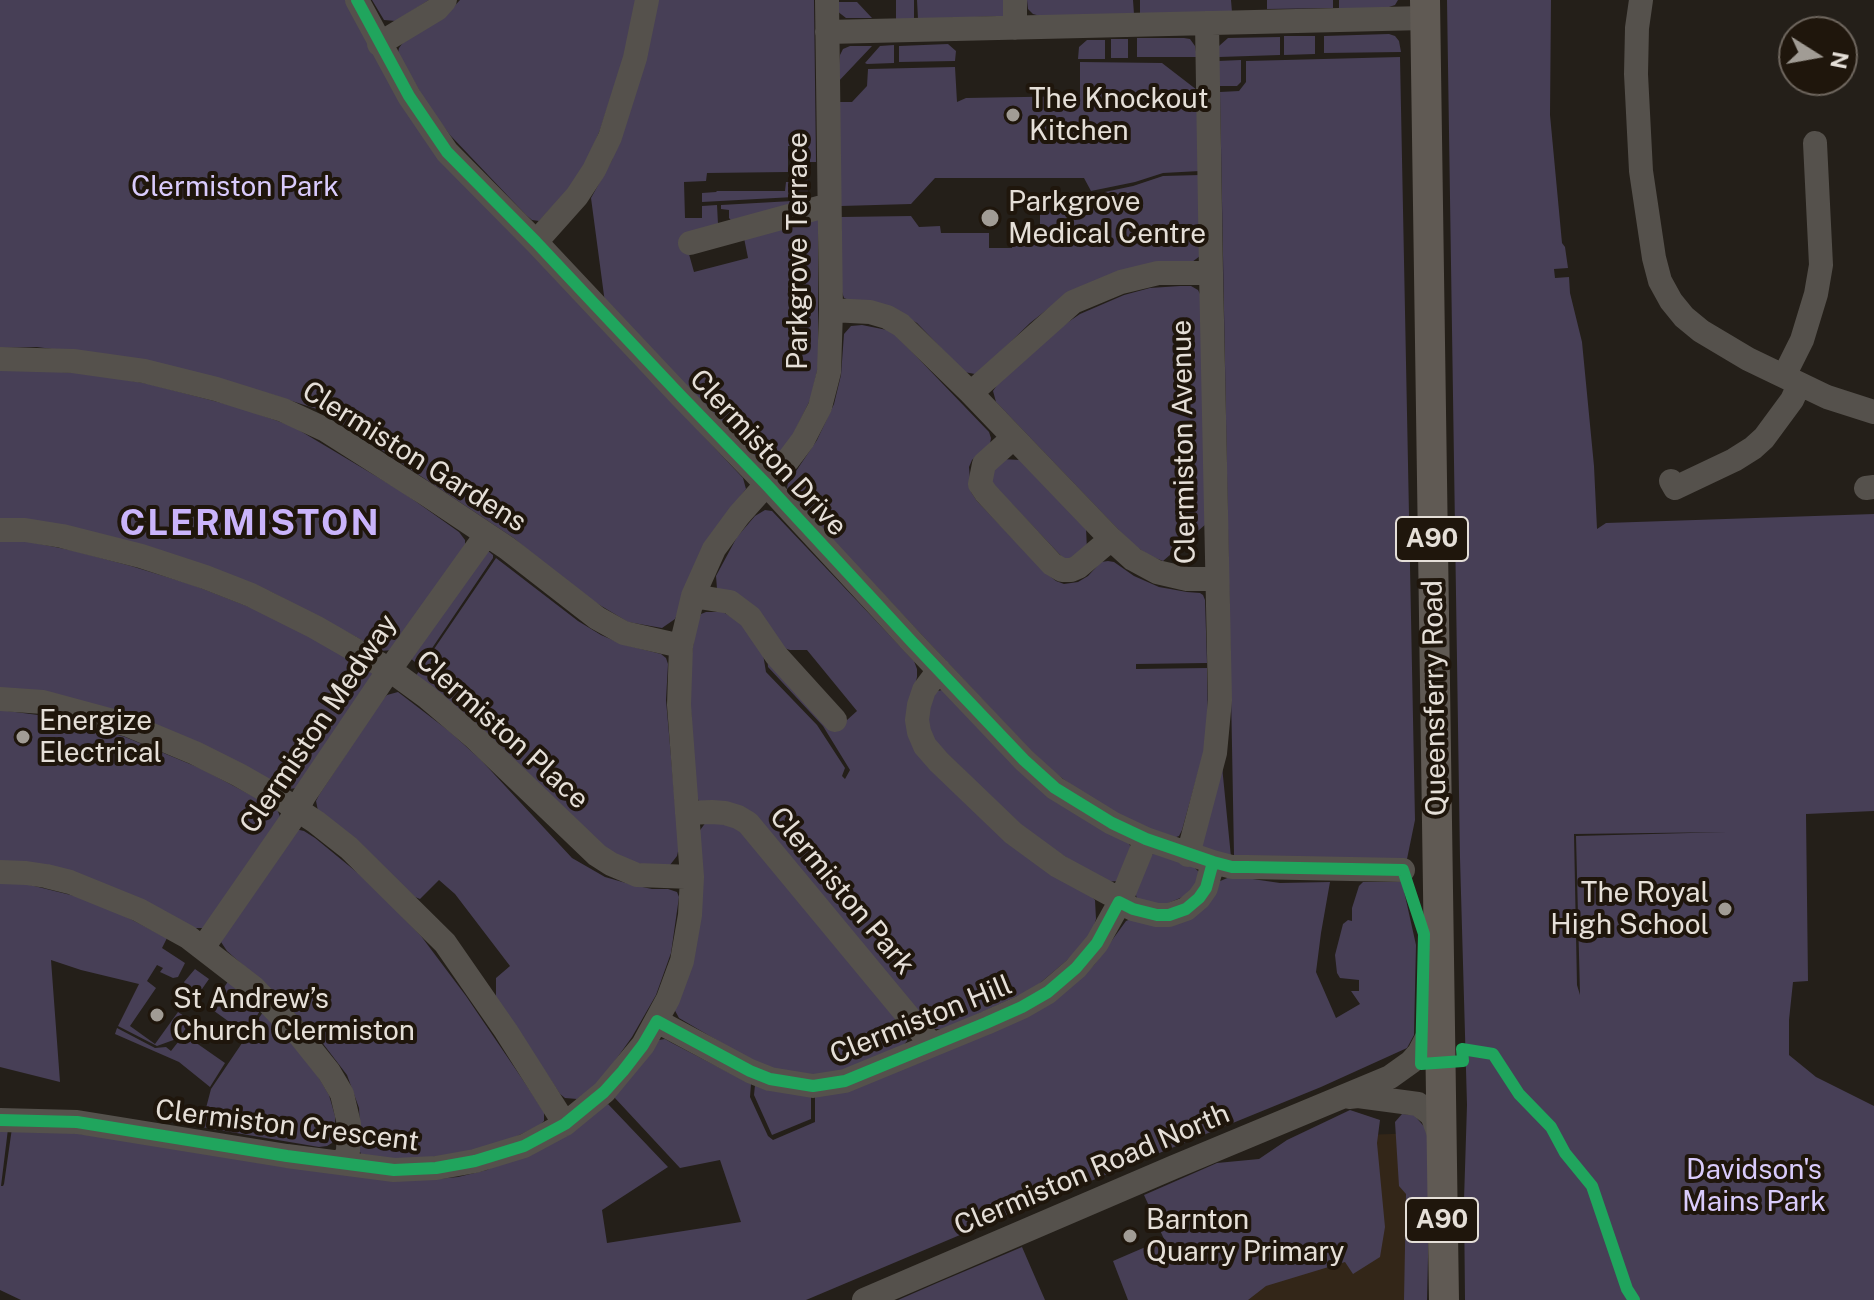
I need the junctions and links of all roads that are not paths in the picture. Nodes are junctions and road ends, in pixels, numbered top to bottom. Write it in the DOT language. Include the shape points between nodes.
graph roads {
  1 [pos="357,0"];
  2 [pos="445,0"];
  3 [pos="647,0"];
  4 [pos="827,0"];
  5 [pos="1015,0"];
  6 [pos="1641,0"];
  7 [pos="1425,9"];
  8 [pos="1207,23"];
  9 [pos="1015,28"];
  10 [pos="827,32"];
  11 [pos="379,44"];
  12 [pos="1815,143"];
  13 [pos="829,205"];
  14 [pos="536,242"];
  15 [pos="690,243"];
  16 [pos="1211,273"];
  17 [pos="831,310"];
  18 [pos="0,359"];
  19 [pos="1792,380"];
  20 [pos="971,393"];
  21 [pos="1874,412"];
  22 [pos="1013,438"];
  23 [pos="1671,481"];
  24 [pos="766,484"];
  25 [pos="0,530"];
  26 [pos="486,535"];
  27 [pos="1111,539"];
  28 [pos="1217,579"];
  29 [pos="693,596"];
  30 [pos="681,646"];
  31 [pos="390,670"];
  32 [pos="939,670"];
  33 [pos="0,699"];
  34 [pos="835,720"];
  35 [pos="297,810"];
  36 [pos="687,813"];
  37 [pos="1146,839"];
  38 [pos="1188,855"];
  39 [pos="1213,862"];
  40 [pos="1403,870"];
  41 [pos="0,872"];
  42 [pos="692,877"];
  43 [pos="1120,901"];
  44 [pos="204,949"];
  45 [pos="1439,1001"];
  46 [pos="657,1021"];
  47 [pos="932,1045"];
  48 [pos="1440,1078"];
  49 [pos="1379,1082"];
  50 [pos="1344,1097"];
  51 [pos="0,1120"];
  52 [pos="565,1124"];
  53 [pos="1441,1139"];
  54 [pos="343,1163"];
  55 [pos="864,1300"];
  56 [pos="1444,1300"];
  1 -- 11 [label="street, Clermiston Drive"];
  2 -- 11 [label="street"];
  3 -- 14 [label="street" via="610,137 577,196"];
  4 -- 10 [label="street, Parkgrove Terrace"];
  5 -- 9 [label="street"];
  6 -- 19 [label="street" via="1636,74 1641,171 1660,281 1684,317 1701,331"];
  7 -- 8 [label="street"];
  7 -- 45 [label="main road, Queensferry Road / A90"];
  8 -- 9 [label="street"];
  8 -- 16 [label="street, Clermiston Avenue"];
  9 -- 10 [label="street"];
  10 -- 13 [label="street, Parkgrove Terrace"];
  11 -- 14 [label="street, Clermiston Drive" via="447,152"];
  12 -- 19 [label="street" via="1821,265"];
  13 -- 15 [label="street"];
  13 -- 17 [label="street, Parkgrove Terrace"];
  14 -- 24 [label="street, Clermiston Drive"];
  16 -- 20 [label="street" via="1158,273 1073,302"];
  16 -- 28 [label="street, Clermiston Avenue"];
  17 -- 20 [label="street" via="870,312 901,325"];
  17 -- 24 [label="street, Parkgrove Terrace" via="829,372 820,407 803,440"];
  18 -- 26 [label="street, Clermiston Gardens" via="73,361 144,371 283,410 324,429"];
  19 -- 21 [label="street"];
  19 -- 23 [label="street" via="1792,400 1753,448 1675,488"];
  20 -- 22 [label="street"];
  22 -- 27 [label="street"];
  22 -- 27 [label="street" via="984,464 980,484 1052,564 1071,570"];
  24 -- 29 [label="street, Clermiston Crescent" via="714,549"];
  24 -- 32 [label="street, Clermiston Drive"];
  25 -- 31 [label="street, Clermiston Place" via="62,536 205,577 315,627"];
  26 -- 30 [label="street, Clermiston Gardens" via="597,618 624,633"];
  26 -- 31 [label="street, Clermiston Medway"];
  27 -- 28 [label="street" via="1157,572"];
  28 -- 38 [label="street, Clermiston Avenue" via="1219,727"];
  29 -- 30 [label="street, Clermiston Crescent"];
  29 -- 34 [label="street" via="730,602 750,617 776,655"];
  30 -- 36 [label="street, Clermiston Crescent" via="679,705"];
  31 -- 35 [label="street, Clermiston Medway"];
  31 -- 42 [label="street, Clermiston Place" via="474,737 597,855 637,875"];
  32 -- 37 [label="street, Clermiston Drive" via="1055,788"];
  32 -- 43 [label="street" via="919,705 917,720 925,746 1013,833"];
  33 -- 35 [label="street" via="43,702 128,725 239,775"];
  35 -- 44 [label="street, Clermiston Medway"];
  35 -- 52 [label="street" via="349,848 445,943"];
  36 -- 42 [label="street, Clermiston Crescent"];
  36 -- 47 [label="street, Clermiston Park" via="725,813 748,823"];
  37 -- 38 [label="street, Clermiston Drive"];
  37 -- 43 [label="street, Clermiston Hill"];
  38 -- 39 [label="street, Clermiston Drive"];
  39 -- 40 [label="street, Clermiston Drive" via="1232,867"];
  39 -- 43 [label="street" via="1206,888 1186,909 1157,915"];
  41 -- 44 [label="street" via="46,876 91,890 157,919"];
  42 -- 46 [label="street, Clermiston Crescent" via="682,961"];
  43 -- 47 [label="street, Clermiston Hill" via="1097,943 1048,992"];
  44 -- 54 [label="street" via="262,995 329,1072 342,1094 349,1124"];
  45 -- 48 [label="main road, Queensferry Road / A90"];
  45 -- 49 [label="street, Clermiston Road North" via="1419,1053"];
  46 -- 47 [label="street, Clermiston Hill" via="755,1073 799,1085 845,1081"];
  46 -- 52 [label="street, Clermiston Crescent" via="623,1071"];
  48 -- 49 [label="street, Clermiston Road North"];
  48 -- 53 [label="main road, Queensferry Road / A90"];
  49 -- 50 [label="street, Clermiston Road North"];
  50 -- 53 [label="street, Clermiston Road North" via="1418,1104 1432,1115"];
  50 -- 55 [label="street, Clermiston Road North"];
  51 -- 54 [label="street, Clermiston Crescent" via="77,1122"];
  52 -- 54 [label="street, Clermiston Crescent" via="524,1146 449,1166 394,1170"];
  53 -- 56 [label="main road, Queensferry Road / A90"];
}
